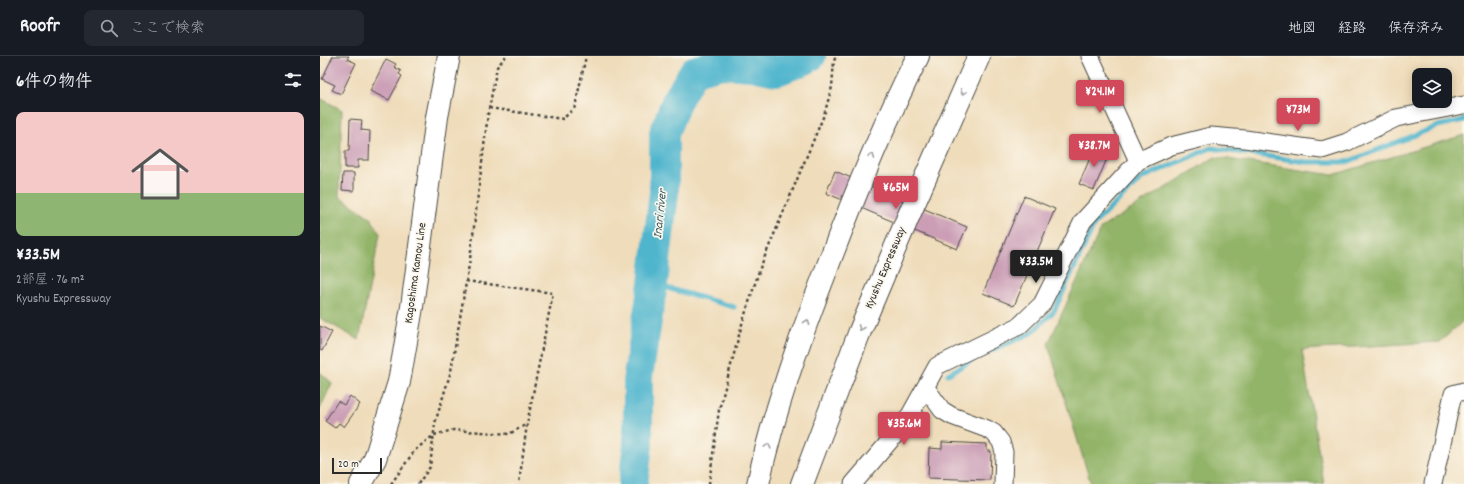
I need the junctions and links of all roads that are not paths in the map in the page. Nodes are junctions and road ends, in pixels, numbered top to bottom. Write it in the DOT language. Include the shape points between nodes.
graph roads {
  1 [pos="449,56"];
  2 [pos="918,56"];
  3 [pos="979,56"];
  4 [pos="1090,56"];
  5 [pos="1464,105"];
  6 [pos="1138,161"];
  7 [pos="926,388"];
  8 [pos="1464,391"];
  9 [pos="361,484"];
  10 [pos="758,484"];
  11 [pos="802,484"];
  12 [pos="852,484"];
  13 [pos="1003,484"];
  14 [pos="1433,484"];
  1 -- 9 [label="main road, Kagoshima Kamou Line" via="437,117 412,307 399,382 375,459"];
  10 -- 2 [label="main road, one-way" via="782,392 812,306 856,191"];
  3 -- 11 [label="main road, Kyushu Expressway, one-way" via="863,324"];
  4 -- 6 [label="street"];
  5 -- 6 [label="street" via="1396,118 1347,142 1322,150 1211,136 1171,146"];
  6 -- 7 [label="street" via="1083,221 1042,304 1019,326 937,366"];
  7 -- 12 [label="street" via="906,422"];
  7 -- 13 [label="street" via="942,410 994,433 1001,442 1004,452"];
  8 -- 14 [label="street" via="1453,394"];
}
